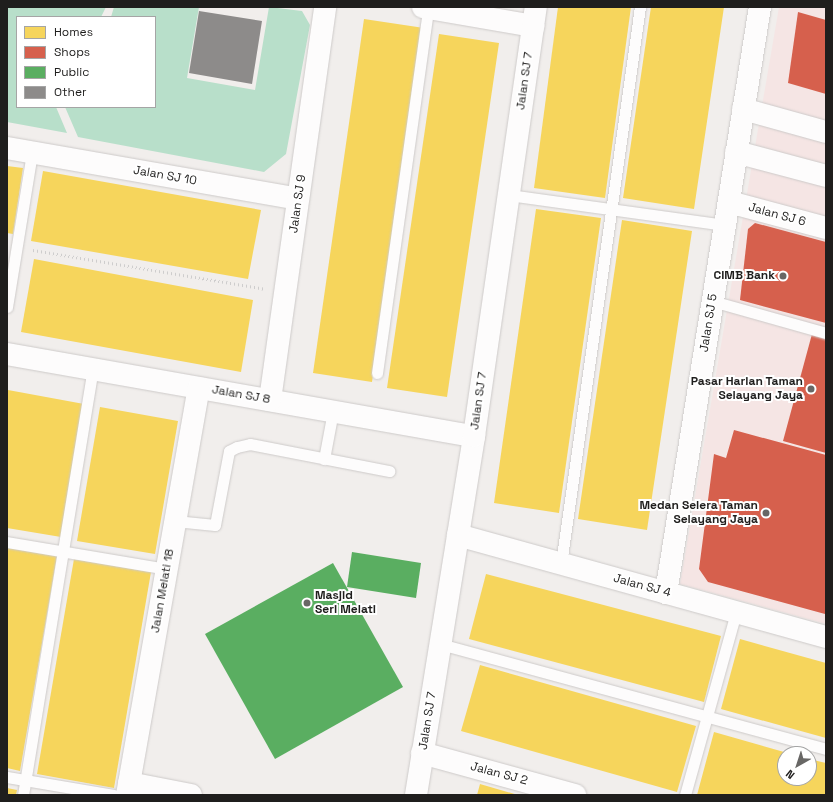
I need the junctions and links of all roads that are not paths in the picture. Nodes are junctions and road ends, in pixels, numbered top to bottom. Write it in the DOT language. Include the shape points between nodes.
graph roads {
  1 [pos="325,7"];
  2 [pos="426,7"];
  3 [pos="640,7"];
  4 [pos="760,7"];
  5 [pos="535,17"];
  6 [pos="744,109"];
  7 [pos="826,132"];
  8 [pos="7,148"];
  9 [pos="32,152"];
  10 [pos="736,152"];
  11 [pos="826,176"];
  12 [pos="509,195"];
  13 [pos="298,199"];
  14 [pos="729,202"];
  15 [pos="611,209"];
  16 [pos="725,225"];
  17 [pos="826,228"];
  18 [pos="712,301"];
  19 [pos="7,307"];
  20 [pos="826,333"];
  21 [pos="7,354"];
  22 [pos="92,369"];
  23 [pos="377,373"];
  24 [pos="199,388"];
  25 [pos="270,400"];
  26 [pos="333,411"];
  27 [pos="474,436"];
  28 [pos="324,459"];
  29 [pos="388,471"];
  30 [pos="175,521"];
  31 [pos="458,535"];
  32 [pos="7,542"];
  33 [pos="63,551"];
  34 [pos="561,564"];
  35 [pos="167,569"];
  36 [pos="666,593"];
  37 [pos="736,612"];
  38 [pos="826,637"];
  39 [pos="440,644"];
  40 [pos="706,717"];
  41 [pos="826,749"];
  42 [pos="422,753"];
  43 [pos="7,777"];
  44 [pos="25,780"];
  45 [pos="123,791"];
  46 [pos="183,794"];
  47 [pos="23,795"];
  48 [pos="416,795"];
  49 [pos="575,795"];
  50 [pos="684,795"];
  1 -- 13 [label="street, Jalan SJ 9"];
  2 -- 5 [label="street"];
  2 -- 23 [label="lane"];
  3 -- 15 [label="lane"];
  4 -- 6 [label="street, Jalan SJ 5"];
  5 -- 12 [label="street, Jalan SJ 7"];
  6 -- 7 [label="street"];
  6 -- 10 [label="street, Jalan SJ 5"];
  8 -- 9 [label="street, Jalan SJ 10"];
  9 -- 13 [label="street, Jalan SJ 10"];
  9 -- 19 [label="lane"];
  10 -- 11 [label="street"];
  10 -- 14 [label="street, Jalan SJ 5"];
  12 -- 15 [label="lane"];
  12 -- 27 [label="street, Jalan SJ 7"];
  13 -- 25 [label="street, Jalan SJ 9"];
  14 -- 16 [label="street, Jalan SJ 5"];
  14 -- 17 [label="street, Jalan SJ 6"];
  15 -- 16 [label="lane"];
  15 -- 34 [label="lane"];
  16 -- 18 [label="street, Jalan SJ 5"];
  18 -- 20 [label="lane"];
  18 -- 36 [label="street, Jalan SJ 5"];
  21 -- 22 [label="street, Jalan SJ 8"];
  22 -- 24 [label="street, Jalan SJ 8"];
  22 -- 33 [label="lane"];
  24 -- 25 [label="street, Jalan SJ 8"];
  24 -- 30 [label="street, Jalan Melati 18"];
  25 -- 26 [label="street, Jalan SJ 8"];
  26 -- 27 [label="street, Jalan SJ 8"];
  26 -- 28 [label="lane"];
  27 -- 31 [label="street, Jalan SJ 7"];
  28 -- 29 [label="lane"];
  28 -- 30 [label="lane" via="250,444 237,447 229,451 215,525"];
  30 -- 35 [label="street, Jalan Melati 18"];
  31 -- 34 [label="street, Jalan SJ 4"];
  31 -- 39 [label="street, Jalan SJ 7"];
  32 -- 33 [label="lane"];
  33 -- 35 [label="lane"];
  33 -- 44 [label="lane"];
  34 -- 36 [label="street, Jalan SJ 4"];
  35 -- 45 [label="street, Jalan Melati 18"];
  36 -- 37 [label="street, Jalan SJ 4"];
  37 -- 38 [label="street, Jalan SJ 4"];
  37 -- 40 [label="lane"];
  39 -- 40 [label="lane"];
  39 -- 42 [label="street, Jalan SJ 7"];
  40 -- 41 [label="lane"];
  40 -- 50 [label="lane"];
  42 -- 48 [label="street, Jalan SJ 7"];
  42 -- 49 [label="street, Jalan SJ 2"];
  43 -- 44 [label="lane"];
  44 -- 45 [label="lane"];
  44 -- 47 [label="lane"];
  45 -- 46 [label="street"];
}
